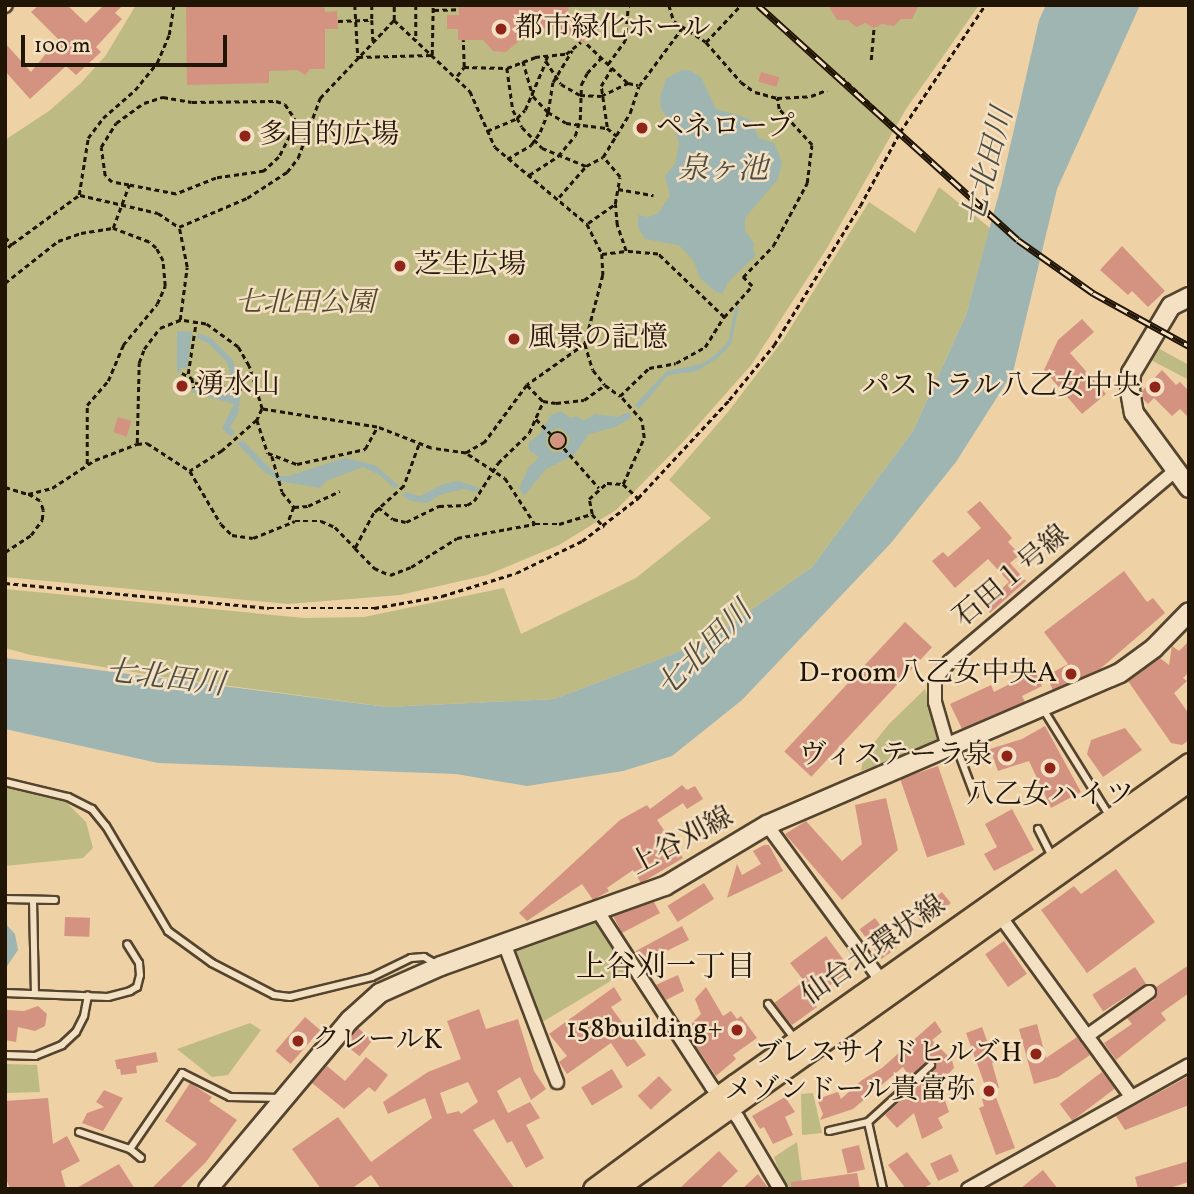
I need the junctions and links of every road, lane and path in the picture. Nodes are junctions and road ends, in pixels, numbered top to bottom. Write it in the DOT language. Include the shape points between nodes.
graph roads {
  1 [pos="174,5"];
  2 [pos="355,5"];
  3 [pos="372,5"];
  4 [pos="394,5"];
  5 [pos="416,5"];
  6 [pos="628,5"];
  7 [pos="669,5"];
  8 [pos="985,5"];
  9 [pos="433,7"];
  10 [pos="739,7"];
  11 [pos="458,9"];
  12 [pos="372,20"];
  13 [pos="394,20"];
  14 [pos="338,21"];
  15 [pos="355,21"];
  16 [pos="681,28"];
  17 [pos="874,28"];
  18 [pos="416,40"];
  19 [pos="463,40"];
  20 [pos="373,41"];
  21 [pos="581,42"];
  22 [pos="706,42"];
  23 [pos="587,44"];
  24 [pos="572,50"];
  25 [pos="432,55"];
  26 [pos="548,56"];
  27 [pos="358,57"];
  28 [pos="601,58"];
  29 [pos="871,60"];
  30 [pos="523,61"];
  31 [pos="547,61"];
  32 [pos="608,64"];
  33 [pos="464,67"];
  34 [pos="507,68"];
  35 [pos="612,68"];
  36 [pos="556,76"];
  37 [pos="456,77"];
  38 [pos="843,79"];
  39 [pos="628,83"];
  40 [pos="639,86"];
  41 [pos="827,90"];
  42 [pos="533,96"];
  43 [pos="580,96"];
  44 [pos="601,96"];
  45 [pos="777,98"];
  46 [pos="548,112"];
  47 [pos="517,118"];
  48 [pos="579,126"];
  49 [pos="607,128"];
  50 [pos="487,131"];
  51 [pos="900,132"];
  52 [pos="617,136"];
  53 [pos="534,141"];
  54 [pos="558,156"];
  55 [pos="603,157"];
  56 [pos="506,159"];
  57 [pos="586,166"];
  58 [pos="528,176"];
  59 [pos="129,185"];
  60 [pos="618,189"];
  61 [pos="79,195"];
  62 [pos="653,195"];
  63 [pos="559,197"];
  64 [pos="122,204"];
  65 [pos="615,204"];
  66 [pos="587,224"];
  67 [pos="179,226"];
  68 [pos="113,228"];
  69 [pos="5,237"];
  70 [pos="12,244"];
  71 [pos="5,251"];
  72 [pos="626,251"];
  73 [pos="602,254"];
  74 [pos="5,283"];
  75 [pos="1189,297"];
  76 [pos="724,317"];
  77 [pos="180,320"];
  78 [pos="195,322"];
  79 [pos="585,344"];
  80 [pos="182,373"];
  81 [pos="188,374"];
  82 [pos="195,383"];
  83 [pos="527,385"];
  84 [pos="605,385"];
  85 [pos="194,388"];
  86 [pos="257,391"];
  87 [pos="620,396"];
  88 [pos="543,401"];
  89 [pos="262,409"];
  90 [pos="536,419"];
  91 [pos="257,420"];
  92 [pos="377,427"];
  93 [pos="552,434"];
  94 [pos="137,444"];
  95 [pos="420,444"];
  96 [pos="565,449"];
  97 [pos="466,453"];
  98 [pos="271,455"];
  99 [pos="87,464"];
  100 [pos="493,469"];
  101 [pos="1176,470"];
  102 [pos="190,471"];
  103 [pos="623,484"];
  104 [pos="5,487"];
  105 [pos="599,488"];
  106 [pos="1189,488"];
  107 [pos="340,491"];
  108 [pos="28,494"];
  109 [pos="638,498"];
  110 [pos="294,507"];
  111 [pos="378,507"];
  112 [pos="592,514"];
  113 [pos="288,523"];
  114 [pos="536,524"];
  115 [pos="604,527"];
  116 [pos="355,548"];
  117 [pos="5,552"];
  118 [pos="5,583"];
  119 [pos="1189,612"];
  120 [pos="1042,707"];
  121 [pos="952,746"];
  122 [pos="1189,762"];
  123 [pos="5,782"];
  124 [pos="1189,782"];
  125 [pos="974,794"];
  126 [pos="1111,818"];
  127 [pos="767,825"];
  128 [pos="1038,829"];
  129 [pos="1053,858"];
  130 [pos="5,899"];
  131 [pos="33,900"];
  132 [pos="55,900"];
  133 [pos="597,910"];
  134 [pos="1000,916"];
  135 [pos="504,943"];
  136 [pos="127,944"];
  137 [pos="441,966"];
  138 [pos="881,980"];
  139 [pos="5,992"];
  140 [pos="1149,992"];
  141 [pos="34,993"];
  142 [pos="88,995"];
  143 [pos="768,1004"];
  144 [pos="1087,1036"];
  145 [pos="796,1041"];
  146 [pos="5,1055"];
  147 [pos="931,1065"];
  148 [pos="1189,1065"];
  149 [pos="556,1082"];
  150 [pos="1131,1096"];
  151 [pos="285,1098"];
  152 [pos="724,1101"];
  153 [pos="868,1122"];
  154 [pos="829,1131"];
  155 [pos="79,1132"];
  156 [pos="130,1149"];
  157 [pos="141,1158"];
  158 [pos="208,1189"];
  159 [pos="593,1189"];
  160 [pos="616,1189"];
  161 [pos="780,1189"];
  162 [pos="883,1189"];
  163 [pos="968,1189"];
  1 -- 61 [label="path" via="169,35 157,63 88,138"];
  2 -- 15 [label="path"];
  3 -- 12 [label="path"];
  4 -- 13 [label="path"];
  5 -- 18 [label="path"];
  6 -- 32 [label="path" via="625,41"];
  7 -- 16 [label="path"];
  8 -- 51 [label="path"];
  9 -- 11 [label="path"];
  9 -- 25 [label="path"];
  10 -- 22 [label="path"];
  12 -- 15 [label="path"];
  12 -- 20 [label="path"];
  13 -- 18 [label="path"];
  13 -- 20 [label="path"];
  14 -- 15 [label="path"];
  15 -- 27 [label="path"];
  16 -- 22 [label="path"];
  16 -- 40 [label="path"];
  17 -- 29 [label="path"];
  18 -- 25 [label="path"];
  19 -- 33 [label="path"];
  20 -- 27 [label="path"];
  21 -- 24 [label="path"];
  22 -- 45 [label="path" via="740,82"];
  23 -- 28 [label="path"];
  24 -- 26 [label="path"];
  24 -- 36 [label="path"];
  25 -- 27 [label="path"];
  25 -- 37 [label="path"];
  26 -- 30 [label="path"];
  26 -- 31 [label="path"];
  27 -- 67 [label="path" via="320,98 298,158 287,172 247,198"];
  28 -- 32 [label="path"];
  28 -- 43 [label="path" via="587,73"];
  30 -- 34 [label="path"];
  30 -- 42 [label="path"];
  31 -- 36 [label="path"];
  31 -- 42 [label="path"];
  32 -- 35 [label="path"];
  33 -- 34 [label="path"];
  33 -- 37 [label="path"];
  34 -- 47 [label="path"];
  35 -- 39 [label="path"];
  35 -- 44 [label="path" via="601,83"];
  36 -- 43 [label="path"];
  36 -- 46 [label="path"];
  37 -- 50 [label="path" via="470,91"];
  38 -- 51 [label="path"];
  39 -- 40 [label="path"];
  39 -- 44 [label="path"];
  40 -- 52 [label="path"];
  41 -- 45 [label="path"];
  42 -- 46 [label="path"];
  42 -- 47 [label="path"];
  43 -- 44 [label="path"];
  43 -- 48 [label="path"];
  44 -- 49 [label="path"];
  45 -- 76 [label="path" via="779,108 811,145 807,183 773,246 743,277 752,286"];
  46 -- 48 [label="path"];
  46 -- 53 [label="path"];
  47 -- 50 [label="path"];
  47 -- 53 [label="path"];
  48 -- 49 [label="path"];
  48 -- 54 [label="path"];
  49 -- 52 [label="path"];
  50 -- 56 [label="path"];
  51 -- 109 [label="path" via="774,345 690,445"];
  52 -- 55 [label="path"];
  53 -- 54 [label="path"];
  53 -- 56 [label="path"];
  54 -- 57 [label="path"];
  54 -- 58 [label="path"];
  55 -- 57 [label="path"];
  55 -- 60 [label="path" via="620,177"];
  56 -- 58 [label="path"];
  57 -- 63 [label="path"];
  58 -- 63 [label="path"];
  59 -- 59 [label="path" via="106,176 101,147 116,123 144,103 163,97 192,102 276,101 285,104 295,119 279,157 264,171 216,178 176,194"];
  59 -- 64 [label="path"];
  60 -- 62 [label="path"];
  60 -- 65 [label="path"];
  61 -- 64 [label="path"];
  61 -- 70 [label="path"];
  63 -- 66 [label="path"];
  64 -- 67 [label="path" via="158,213"];
  64 -- 68 [label="path"];
  65 -- 66 [label="path"];
  65 -- 72 [label="path"];
  66 -- 73 [label="path"];
  67 -- 77 [label="path" via="187,267"];
  68 -- 74 [label="path" via="58,241"];
  68 -- 99 [label="path" via="156,248 163,261 165,286 123,345 108,381 87,405"];
  69 -- 70 [label="path"];
  70 -- 71 [label="path"];
  72 -- 73 [label="path"];
  72 -- 76 [label="path" via="658,254"];
  73 -- 79 [label="path" via="603,275"];
  75 -- 101 [label="street" via="1171,306 1130,382 1134,413"];
  76 -- 87 [label="path" via="705,347 676,363 649,368"];
  77 -- 78 [label="path"];
  77 -- 94 [label="path" via="160,328 139,363"];
  78 -- 81 [label="path"];
  78 -- 86 [label="path" via="221,332 238,347"];
  79 -- 83 [label="path"];
  79 -- 84 [label="path" via="593,370"];
  80 -- 81 [label="path"];
  81 -- 82 [label="path"];
  82 -- 85 [label="path"];
  82 -- 86 [label="path"];
  83 -- 88 [label="path"];
  83 -- 97 [label="path" via="490,435"];
  84 -- 87 [label="path"];
  84 -- 88 [label="path" via="584,400"];
  86 -- 89 [label="path"];
  87 -- 103 [label="path" via="644,428 644,438"];
  88 -- 90 [label="path"];
  89 -- 91 [label="path"];
  89 -- 92 [label="path"];
  90 -- 93 [label="path"];
  90 -- 100 [label="path" via="521,443"];
  91 -- 98 [label="path"];
  91 -- 102 [label="path"];
  92 -- 95 [label="path"];
  92 -- 98 [label="path" via="365,449 354,454 329,454 297,464"];
  93 -- 96 [label="path" via="550,446"];
  93 -- 96 [label="path" via="566,435"];
  94 -- 99 [label="path"];
  94 -- 102 [label="path" via="156,446"];
  95 -- 97 [label="path"];
  95 -- 111 [label="path" via="404,486"];
  96 -- 105 [label="path"];
  97 -- 100 [label="path"];
  98 -- 110 [label="path" via="282,492"];
  99 -- 108 [label="path" via="52,488"];
  100 -- 111 [label="path" via="467,505 439,506 406,522"];
  100 -- 114 [label="path" via="505,478"];
  101 -- 106 [label="street"];
  101 -- 121 [label="street, 石田１号線" via="950,662 935,680 935,702"];
  102 -- 113 [label="path" via="232,535 253,538"];
  103 -- 105 [label="path"];
  103 -- 109 [label="path"];
  104 -- 108 [label="path"];
  105 -- 112 [label="path" via="588,504"];
  107 -- 110 [label="path" via="308,506"];
  108 -- 117 [label="path" via="40,501 42,520 31,535"];
  109 -- 115 [label="path"];
  110 -- 113 [label="path"];
  111 -- 116 [label="path"];
  112 -- 114 [label="path" via="558,524"];
  112 -- 115 [label="path"];
  113 -- 116 [label="path" via="321,521 335,527"];
  114 -- 116 [label="path" via="457,538 390,575 373,568"];
  115 -- 118 [label="path" via="516,573 442,596 374,608 270,608"];
  119 -- 120 [label="street, 上谷刈線" via="1154,648 1120,673"];
  120 -- 121 [label="street, 上谷刈線"];
  120 -- 126 [label="lane"];
  121 -- 125 [label="lane"];
  121 -- 127 [label="street, 上谷刈線"];
  122 -- 126 [label="main road, 仙台北環状線"];
  123 -- 137 [label="lane" via="68,797 92,809 169,931 212,963 274,995 290,997 372,976 411,958 424,957"];
  124 -- 134 [label="main road, 仙台北環状線"];
  126 -- 129 [label="main road, 仙台北環状線"];
  127 -- 133 [label="street, 上谷刈線" via="665,886"];
  127 -- 138 [label="street"];
  128 -- 129 [label="lane"];
  129 -- 138 [label="main road, 仙台北環状線"];
  130 -- 131 [label="lane"];
  131 -- 132 [label="lane"];
  131 -- 141 [label="lane"];
  133 -- 135 [label="street, 上谷刈線"];
  133 -- 152 [label="street"];
  134 -- 144 [label="street"];
  134 -- 152 [label="main road, 仙台北環状線"];
  135 -- 137 [label="street, 上谷刈線"];
  135 -- 149 [label="street"];
  136 -- 142 [label="lane" via="139,963 137,987 119,995"];
  137 -- 151 [label="street, 上谷刈線" via="367,1002"];
  138 -- 145 [label="main road, 仙台北環状線"];
  139 -- 141 [label="lane"];
  140 -- 144 [label="street"];
  141 -- 142 [label="lane"];
  142 -- 146 [label="lane" via="76,1032 62,1045 35,1056"];
  143 -- 145 [label="lane"];
  144 -- 150 [label="street"];
  145 -- 152 [label="main road, 仙台北環状線"];
  147 -- 153 [label="lane"];
  148 -- 150 [label="street"];
  150 -- 163 [label="street"];
  151 -- 156 [label="lane" via="230,1097 182,1073"];
  151 -- 158 [label="street, 上谷刈線"];
  152 -- 159 [label="main road, 仙台北環状線"];
  152 -- 160 [label="main road, 仙台北環状線"];
  152 -- 161 [label="street"];
  153 -- 154 [label="lane"];
  153 -- 162 [label="lane"];
  155 -- 156 [label="lane"];
  156 -- 157 [label="lane"];
}
